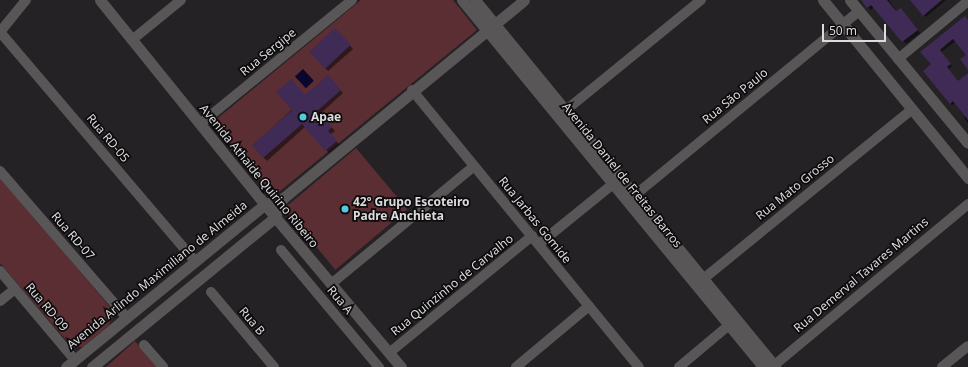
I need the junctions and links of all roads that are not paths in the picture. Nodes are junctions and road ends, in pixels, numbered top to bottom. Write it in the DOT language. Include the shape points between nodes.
graph roads {
  1 [pos="26,0"];
  2 [pos="100,0"];
  3 [pos="181,0"];
  4 [pos="352,0"];
  5 [pos="462,0"];
  6 [pos="475,0"];
  7 [pos="524,0"];
  8 [pos="701,0"];
  9 [pos="823,0"];
  10 [pos="850,0"];
  11 [pos="968,1"];
  12 [pos="859,11"];
  13 [pos="843,25"];
  14 [pos="490,27"];
  15 [pos="0,32"];
  16 [pos="132,40"];
  17 [pos="898,59"];
  18 [pos="412,90"];
  19 [pos="912,109"];
  20 [pos="561,114"];
  21 [pos="200,124"];
  22 [pos="968,143"];
  23 [pos="474,166"];
  24 [pos="0,171"];
  25 [pos="968,178"];
  26 [pos="613,184"];
  27 [pos="631,198"];
  28 [pos="282,199"];
  29 [pos="265,204"];
  30 [pos="968,204"];
  31 [pos="275,217"];
  32 [pos="248,219"];
  33 [pos="258,230"];
  34 [pos="532,236"];
  35 [pos="539,244"];
  36 [pos="282,250"];
  37 [pos="196,261"];
  38 [pos="0,271"];
  39 [pos="700,282"];
  40 [pos="331,284"];
  41 [pos="15,289"];
  42 [pos="211,292"];
  43 [pos="0,301"];
  44 [pos="589,306"];
  45 [pos="126,317"];
  46 [pos="729,325"];
  47 [pos="144,345"];
  48 [pos="968,346"];
  49 [pos="389,353"];
  50 [pos="69,365"];
  51 [pos="522,365"];
  52 [pos="92,367"];
  53 [pos="163,367"];
  54 [pos="274,367"];
  55 [pos="379,367"];
  56 [pos="401,367"];
  57 [pos="639,367"];
  58 [pos="679,367"];
  59 [pos="771,367"];
  60 [pos="942,367"];
  1 -- 15 [label="street"];
  2 -- 16 [label="street, Avenida Athaide Quirino Ribeiro"];
  3 -- 16 [label="street"];
  4 -- 21 [label="street, Rua Sergipe"];
  5 -- 14 [label="street, Avenida Daniel de Freitas Barros"];
  6 -- 14 [label="street, Avenida Daniel de Freitas Barros"];
  7 -- 14 [label="street"];
  8 -- 20 [label="street"];
  9 -- 13 [label="street"];
  10 -- 12 [label="street"];
  11 -- 17 [label="street"];
  12 -- 13 [label="street, Rua São Paulo"];
  12 -- 17 [label="street"];
  13 -- 19 [label="street"];
  13 -- 27 [label="street, Rua São Paulo"];
  14 -- 18 [label="street"];
  14 -- 20 [label="street, Avenida Daniel de Freitas Barros"];
  15 -- 37 [label="street, Rua RD-05"];
  16 -- 21 [label="street, Avenida Athaide Quirino Ribeiro"];
  17 -- 22 [label="street"];
  18 -- 23 [label="street, Rua Jarbas Gomide"];
  18 -- 28 [label="street"];
  19 -- 25 [label="street"];
  19 -- 39 [label="street, Rua Mato Grosso"];
  20 -- 26 [label="street, Avenida Daniel de Freitas Barros"];
  20 -- 27 [label="street, Avenida Daniel de Freitas Barros"];
  21 -- 29 [label="street, Avenida Athaide Quirino Ribeiro"];
  23 -- 34 [label="street, Rua Jarbas Gomide"];
  23 -- 40 [label="street"];
  24 -- 45 [label="street, Rua RD-07"];
  26 -- 27 [label="street, Avenida Daniel de Freitas Barros"];
  26 -- 35 [label="street"];
  27 -- 39 [label="street, Avenida Daniel de Freitas Barros"];
  28 -- 29 [label="street"];
  28 -- 31 [label="street"];
  29 -- 31 [label="street, Avenida Athaide Quirino Ribeiro"];
  29 -- 32 [label="street, Avenida Arlindo Maximiliano de Almeida"];
  30 -- 59 [label="street, Rua Demerval Tavares Martins"];
  31 -- 33 [label="street"];
  31 -- 40 [label="street, Avenida Athaide Quirino Ribeiro"];
  32 -- 33 [label="street"];
  32 -- 37 [label="street, Avenida Arlindo Maximiliano de Almeida"];
  33 -- 52 [label="street"];
  34 -- 35 [label="street, Rua Jarbas Gomide"];
  34 -- 49 [label="street, Rua Quinzinho de Carvalho"];
  35 -- 44 [label="street, Rua Jarbas Gomide"];
  36 -- 55 [label="street, Rua A"];
  37 -- 45 [label="street, Avenida Arlindo Maximiliano de Almeida"];
  38 -- 41 [label="street, Rua RD-09"];
  39 -- 46 [label="street, Avenida Daniel de Freitas Barros"];
  39 -- 59 [label="street, Avenida Daniel de Freitas Barros"];
  40 -- 49 [label="street, Avenida Athaide Quirino Ribeiro"];
  41 -- 43 [label="street"];
  41 -- 50 [label="street, Rua RD-09"];
  42 -- 54 [label="street, Rua B"];
  44 -- 51 [label="street"];
  44 -- 57 [label="street, Rua Jarbas Gomide"];
  45 -- 50 [label="street, Avenida Arlindo Maximiliano de Almeida"];
  46 -- 58 [label="street"];
  46 -- 59 [label="street, Avenida Daniel de Freitas Barros"];
  47 -- 53 [label="street"];
  48 -- 60 [label="street"];
  49 -- 56 [label="street, Avenida Athaide Quirino Ribeiro"];
}
